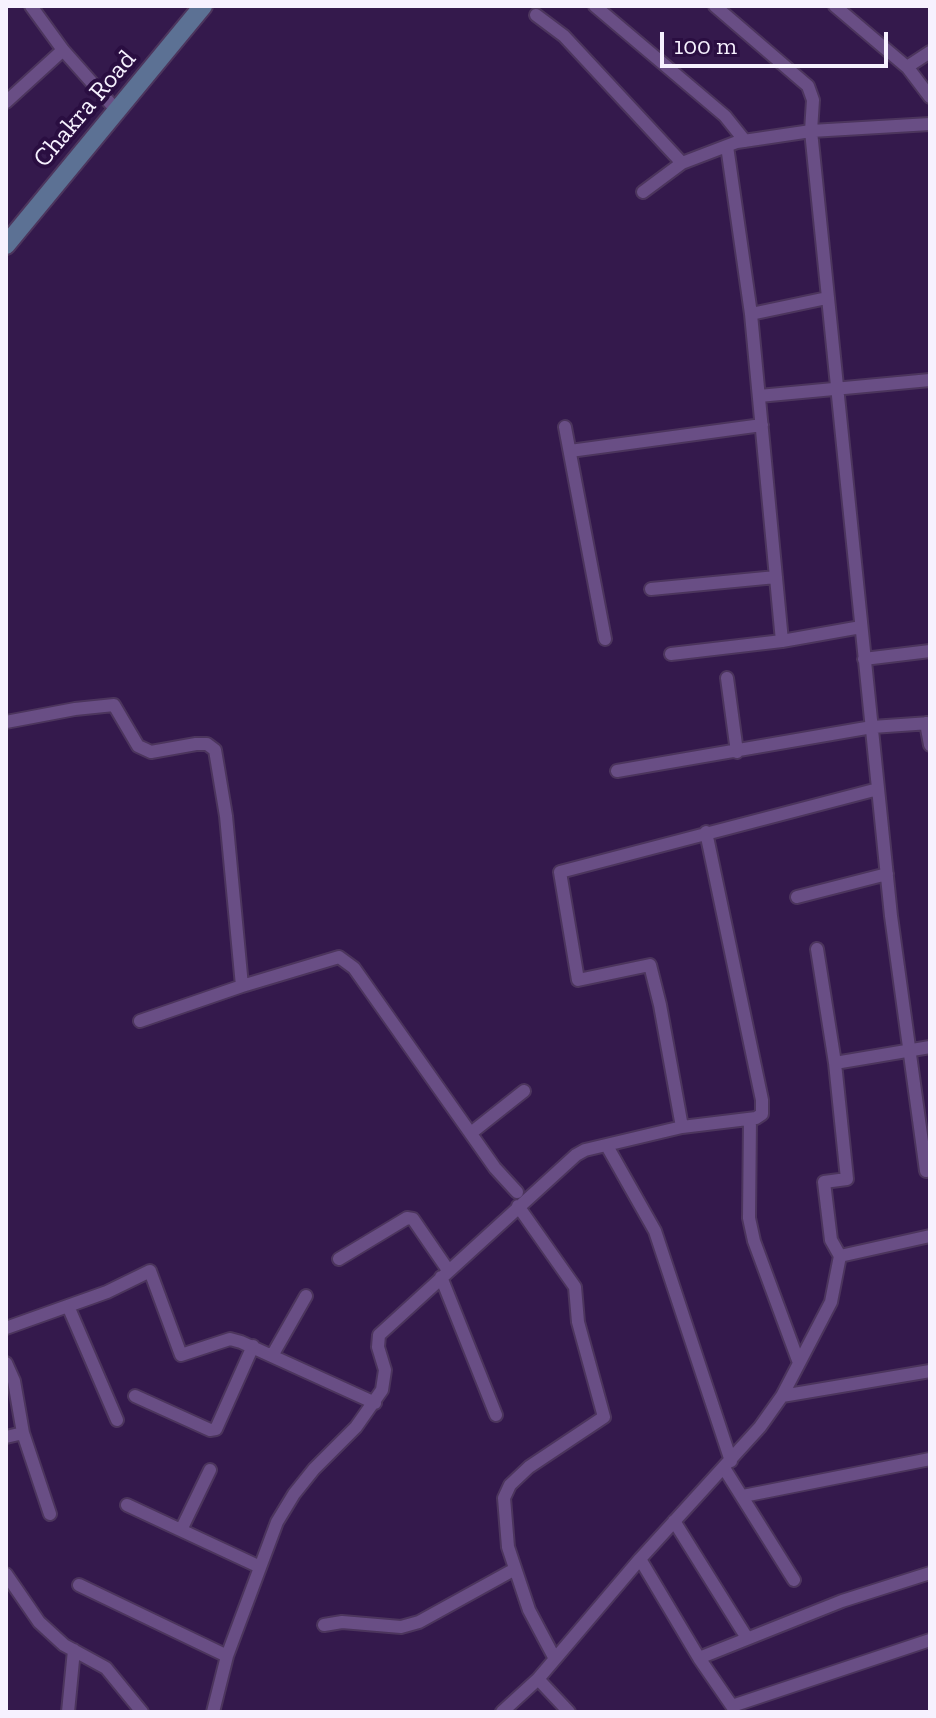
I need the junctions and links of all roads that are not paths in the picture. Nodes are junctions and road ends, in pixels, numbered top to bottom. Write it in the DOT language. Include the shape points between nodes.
graph roads {
  1 [pos="31,6"];
  2 [pos="203,6"];
  3 [pos="595,6"];
  4 [pos="715,6"];
  5 [pos="835,6"];
  6 [pos="536,15"];
  7 [pos="63,50"];
  8 [pos="930,52"];
  9 [pos="907,67"];
  10 [pos="930,97"];
  11 [pos="6,102"];
  12 [pos="118,112"];
  13 [pos="930,124"];
  14 [pos="811,131"];
  15 [pos="745,141"];
  16 [pos="727,146"];
  17 [pos="682,163"];
  18 [pos="643,192"];
  19 [pos="6,245"];
  20 [pos="827,298"];
  21 [pos="751,314"];
  22 [pos="930,380"];
  23 [pos="835,389"];
  24 [pos="759,396"];
  25 [pos="762,425"];
  26 [pos="565,427"];
  27 [pos="570,451"];
  28 [pos="776,577"];
  29 [pos="651,589"];
  30 [pos="861,627"];
  31 [pos="605,639"];
  32 [pos="782,641"];
  33 [pos="930,651"];
  34 [pos="671,654"];
  35 [pos="864,659"];
  36 [pos="727,678"];
  37 [pos="6,722"];
  38 [pos="928,723"];
  39 [pos="872,727"];
  40 [pos="930,745"];
  41 [pos="737,752"];
  42 [pos="617,771"];
  43 [pos="878,789"];
  44 [pos="706,832"];
  45 [pos="887,874"];
  46 [pos="797,897"];
  47 [pos="817,949"];
  48 [pos="242,986"];
  49 [pos="140,1021"];
  50 [pos="930,1047"];
  51 [pos="910,1051"];
  52 [pos="835,1063"];
  53 [pos="524,1091"];
  54 [pos="750,1119"];
  55 [pos="682,1127"];
  56 [pos="471,1133"];
  57 [pos="607,1146"];
  58 [pos="926,1171"];
  59 [pos="517,1192"];
  60 [pos="518,1206"];
  61 [pos="930,1236"];
  62 [pos="840,1256"];
  63 [pos="339,1259"];
  64 [pos="444,1274"];
  65 [pos="306,1296"];
  66 [pos="68,1306"];
  67 [pos="6,1328"];
  68 [pos="253,1346"];
  69 [pos="273,1354"];
  70 [pos="6,1363"];
  71 [pos="799,1363"];
  72 [pos="930,1371"];
  73 [pos="135,1396"];
  74 [pos="782,1396"];
  75 [pos="375,1403"];
  76 [pos="496,1415"];
  77 [pos="117,1420"];
  78 [pos="23,1433"];
  79 [pos="6,1437"];
  80 [pos="930,1459"];
  81 [pos="727,1464"];
  82 [pos="210,1470"];
  83 [pos="743,1496"];
  84 [pos="127,1505"];
  85 [pos="50,1514"];
  86 [pos="674,1521"];
  87 [pos="181,1530"];
  88 [pos="640,1559"];
  89 [pos="260,1567"];
  90 [pos="515,1569"];
  91 [pos="930,1573"];
  92 [pos="6,1574"];
  93 [pos="794,1580"];
  94 [pos="79,1585"];
  95 [pos="324,1625"];
  96 [pos="747,1638"];
  97 [pos="930,1640"];
  98 [pos="74,1650"];
  99 [pos="227,1656"];
  100 [pos="699,1658"];
  101 [pos="555,1659"];
  102 [pos="538,1679"];
  103 [pos="68,1712"];
  104 [pos="142,1712"];
  105 [pos="213,1712"];
  106 [pos="502,1712"];
  107 [pos="569,1712"];
  1 -- 7 [label="street"];
  2 -- 12 [label="main road, Chakra Road"];
  3 -- 15 [label="street" via="725,116"];
  4 -- 14 [label="street" via="808,86 813,100"];
  5 -- 9 [label="street"];
  6 -- 17 [label="street" via="564,36"];
  7 -- 11 [label="street"];
  7 -- 12 [label="street"];
  8 -- 9 [label="street"];
  9 -- 10 [label="street"];
  12 -- 19 [label="main road, Chakra Road"];
  13 -- 14 [label="street"];
  14 -- 15 [label="street"];
  14 -- 20 [label="street"];
  15 -- 16 [label="street"];
  16 -- 17 [label="street"];
  16 -- 21 [label="street"];
  17 -- 18 [label="street"];
  20 -- 21 [label="street"];
  20 -- 23 [label="street"];
  21 -- 24 [label="street"];
  22 -- 23 [label="street"];
  23 -- 24 [label="street"];
  23 -- 30 [label="street"];
  24 -- 25 [label="street"];
  25 -- 27 [label="street"];
  25 -- 28 [label="street"];
  26 -- 27 [label="street"];
  27 -- 31 [label="street"];
  28 -- 29 [label="street"];
  28 -- 32 [label="street"];
  30 -- 32 [label="street"];
  30 -- 35 [label="street"];
  32 -- 34 [label="street"];
  33 -- 35 [label="street"];
  35 -- 39 [label="street"];
  36 -- 41 [label="street"];
  37 -- 48 [label="street" via="114,705 138,746 151,752 196,744 215,750"];
  38 -- 39 [label="street"];
  38 -- 40 [label="street"];
  39 -- 41 [label="street"];
  39 -- 43 [label="street"];
  41 -- 42 [label="street"];
  43 -- 44 [label="street"];
  43 -- 45 [label="street"];
  44 -- 54 [label="street" via="762,1100 762,1114"];
  44 -- 55 [label="street" via="560,872 578,980 650,965"];
  45 -- 46 [label="street"];
  45 -- 51 [label="street"];
  47 -- 52 [label="street"];
  48 -- 49 [label="street"];
  48 -- 56 [label="street" via="339,957 349,963"];
  50 -- 51 [label="street"];
  51 -- 52 [label="street"];
  51 -- 58 [label="street"];
  52 -- 62 [label="street" via="847,1179 824,1182 831,1240"];
  53 -- 56 [label="street"];
  54 -- 55 [label="street"];
  54 -- 71 [label="street" via="749,1218"];
  55 -- 57 [label="street"];
  56 -- 59 [label="street"];
  57 -- 60 [label="street" via="576,1155"];
  57 -- 81 [label="street" via="655,1231"];
  60 -- 64 [label="street"];
  60 -- 90 [label="street" via="575,1287 578,1322 604,1417 510,1485 503,1508"];
  61 -- 62 [label="street"];
  62 -- 71 [label="street" via="831,1302"];
  63 -- 64 [label="street" via="407,1218 413,1219"];
  64 -- 75 [label="street" via="379,1335 385,1376"];
  64 -- 76 [label="street"];
  65 -- 69 [label="street"];
  66 -- 67 [label="street"];
  66 -- 68 [label="street" via="150,1271 181,1355 230,1339"];
  66 -- 77 [label="street"];
  68 -- 69 [label="street"];
  68 -- 73 [label="street" via="216,1429"];
  69 -- 75 [label="street"];
  70 -- 78 [label="street"];
  71 -- 74 [label="street"];
  72 -- 74 [label="street"];
  74 -- 81 [label="street"];
  75 -- 89 [label="street" via="294,1494"];
  78 -- 79 [label="street"];
  78 -- 85 [label="street"];
  80 -- 83 [label="street"];
  81 -- 83 [label="street"];
  81 -- 86 [label="street"];
  82 -- 87 [label="street"];
  83 -- 93 [label="street"];
  84 -- 87 [label="street"];
  86 -- 88 [label="street"];
  86 -- 96 [label="street"];
  87 -- 89 [label="street"];
  88 -- 100 [label="street"];
  88 -- 101 [label="street"];
  89 -- 99 [label="street"];
  90 -- 95 [label="street" via="419,1622 401,1627"];
  90 -- 101 [label="street"];
  91 -- 96 [label="street"];
  92 -- 98 [label="street" via="39,1622"];
  94 -- 99 [label="street"];
  96 -- 100 [label="street"];
  97 -- 100 [label="street" via="732,1706"];
  98 -- 103 [label="street"];
  98 -- 104 [label="street" via="106,1668"];
  99 -- 105 [label="street"];
  101 -- 102 [label="street"];
  102 -- 106 [label="street"];
  102 -- 107 [label="street"];
}
